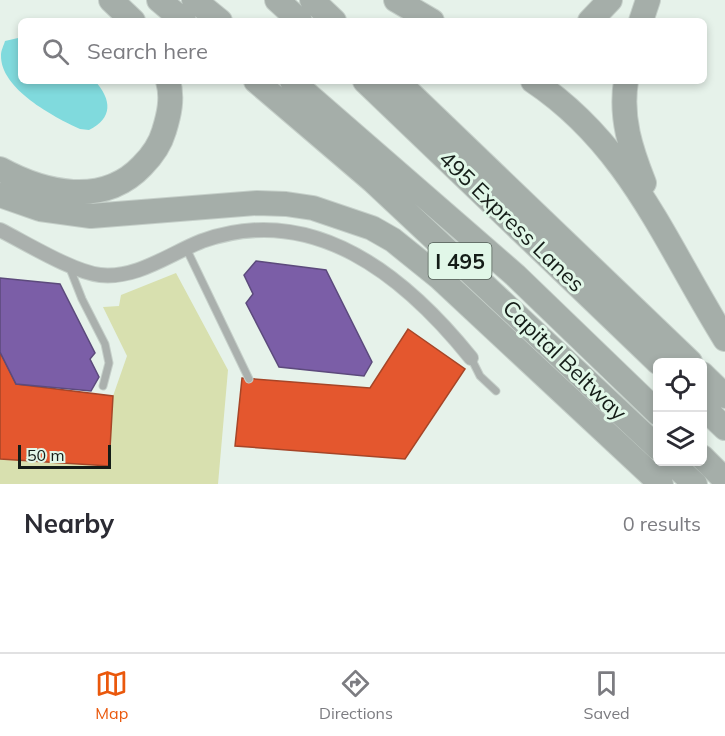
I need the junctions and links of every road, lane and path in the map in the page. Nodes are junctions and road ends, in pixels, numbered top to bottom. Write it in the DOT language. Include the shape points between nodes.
graph roads {
  1 [pos="111,0"];
  2 [pos="159,0"];
  3 [pos="194,0"];
  4 [pos="276,0"];
  5 [pos="312,0"];
  6 [pos="610,0"];
  7 [pos="648,0"];
  8 [pos="402,4"];
  9 [pos="130,18"];
  10 [pos="180,18"];
  11 [pos="216,18"];
  12 [pos="297,18"];
  13 [pos="331,18"];
  14 [pos="427,18"];
  15 [pos="433,18"];
  16 [pos="593,18"];
  17 [pos="642,18"];
  18 [pos="169,84"];
  19 [pos="260,84"];
  20 [pos="295,84"];
  21 [pos="368,84"];
  22 [pos="400,84"];
  23 [pos="537,84"];
  24 [pos="626,84"];
  25 [pos="0,169"];
  26 [pos="0,195"];
  27 [pos="0,230"];
  28 [pos="670,240"];
  29 [pos="186,248"];
  30 [pos="68,264"];
  31 [pos="725,339"];
  32 [pos="471,358"];
  33 [pos="653,358"];
  34 [pos="685,358"];
  35 [pos="249,379"];
  36 [pos="707,379"];
  37 [pos="103,386"];
  38 [pos="496,391"];
  39 [pos="725,396"];
  40 [pos="707,411"];
  41 [pos="656,412"];
  42 [pos="725,428"];
  43 [pos="653,444"];
  44 [pos="707,462"];
  45 [pos="675,466"];
  46 [pos="725,480"];
  47 [pos="662,484"];
  48 [pos="695,484"];
  1 -- 9 [label="highway"];
  2 -- 10 [label="highway"];
  3 -- 11 [label="highway"];
  4 -- 12 [label="highway"];
  5 -- 13 [label="highway"];
  6 -- 16 [label="highway"];
  7 -- 17 [label="highway"];
  8 -- 14 [label="highway"];
  8 -- 15 [label="highway"];
  18 -- 25 [label="highway" via="169,116 161,140 150,157 119,185 98,191 63,190 16,178"];
  19 -- 43 [label="highway, Capital Beltway / I 495" via="382,188"];
  20 -- 41 [label="highway, 495 Express Lanes / I 495" via="515,275"];
  21 -- 33 [label="highway, 495 Express Lanes / I 495"];
  22 -- 34 [label="highway"];
  23 -- 28 [label="highway" via="608,149"];
  24 -- 28 [label="highway" via="629,143"];
  26 -- 47 [label="highway" via="40,209 91,216 286,204 313,208 372,228 440,278"];
  27 -- 30 [label="street"];
  28 -- 31 [label="highway"];
  29 -- 30 [label="street" via="154,264 118,275 84,272"];
  29 -- 32 [label="street" via="219,235 266,229 290,231 336,244 382,270 438,320"];
  29 -- 35 [label="lane"];
  30 -- 37 [label="lane" via="105,344 109,363"];
  32 -- 38 [label="lane" via="480,376"];
  36 -- 39 [label="highway"];
  40 -- 42 [label="highway"];
  44 -- 46 [label="highway"];
  45 -- 48 [label="highway"];
}
